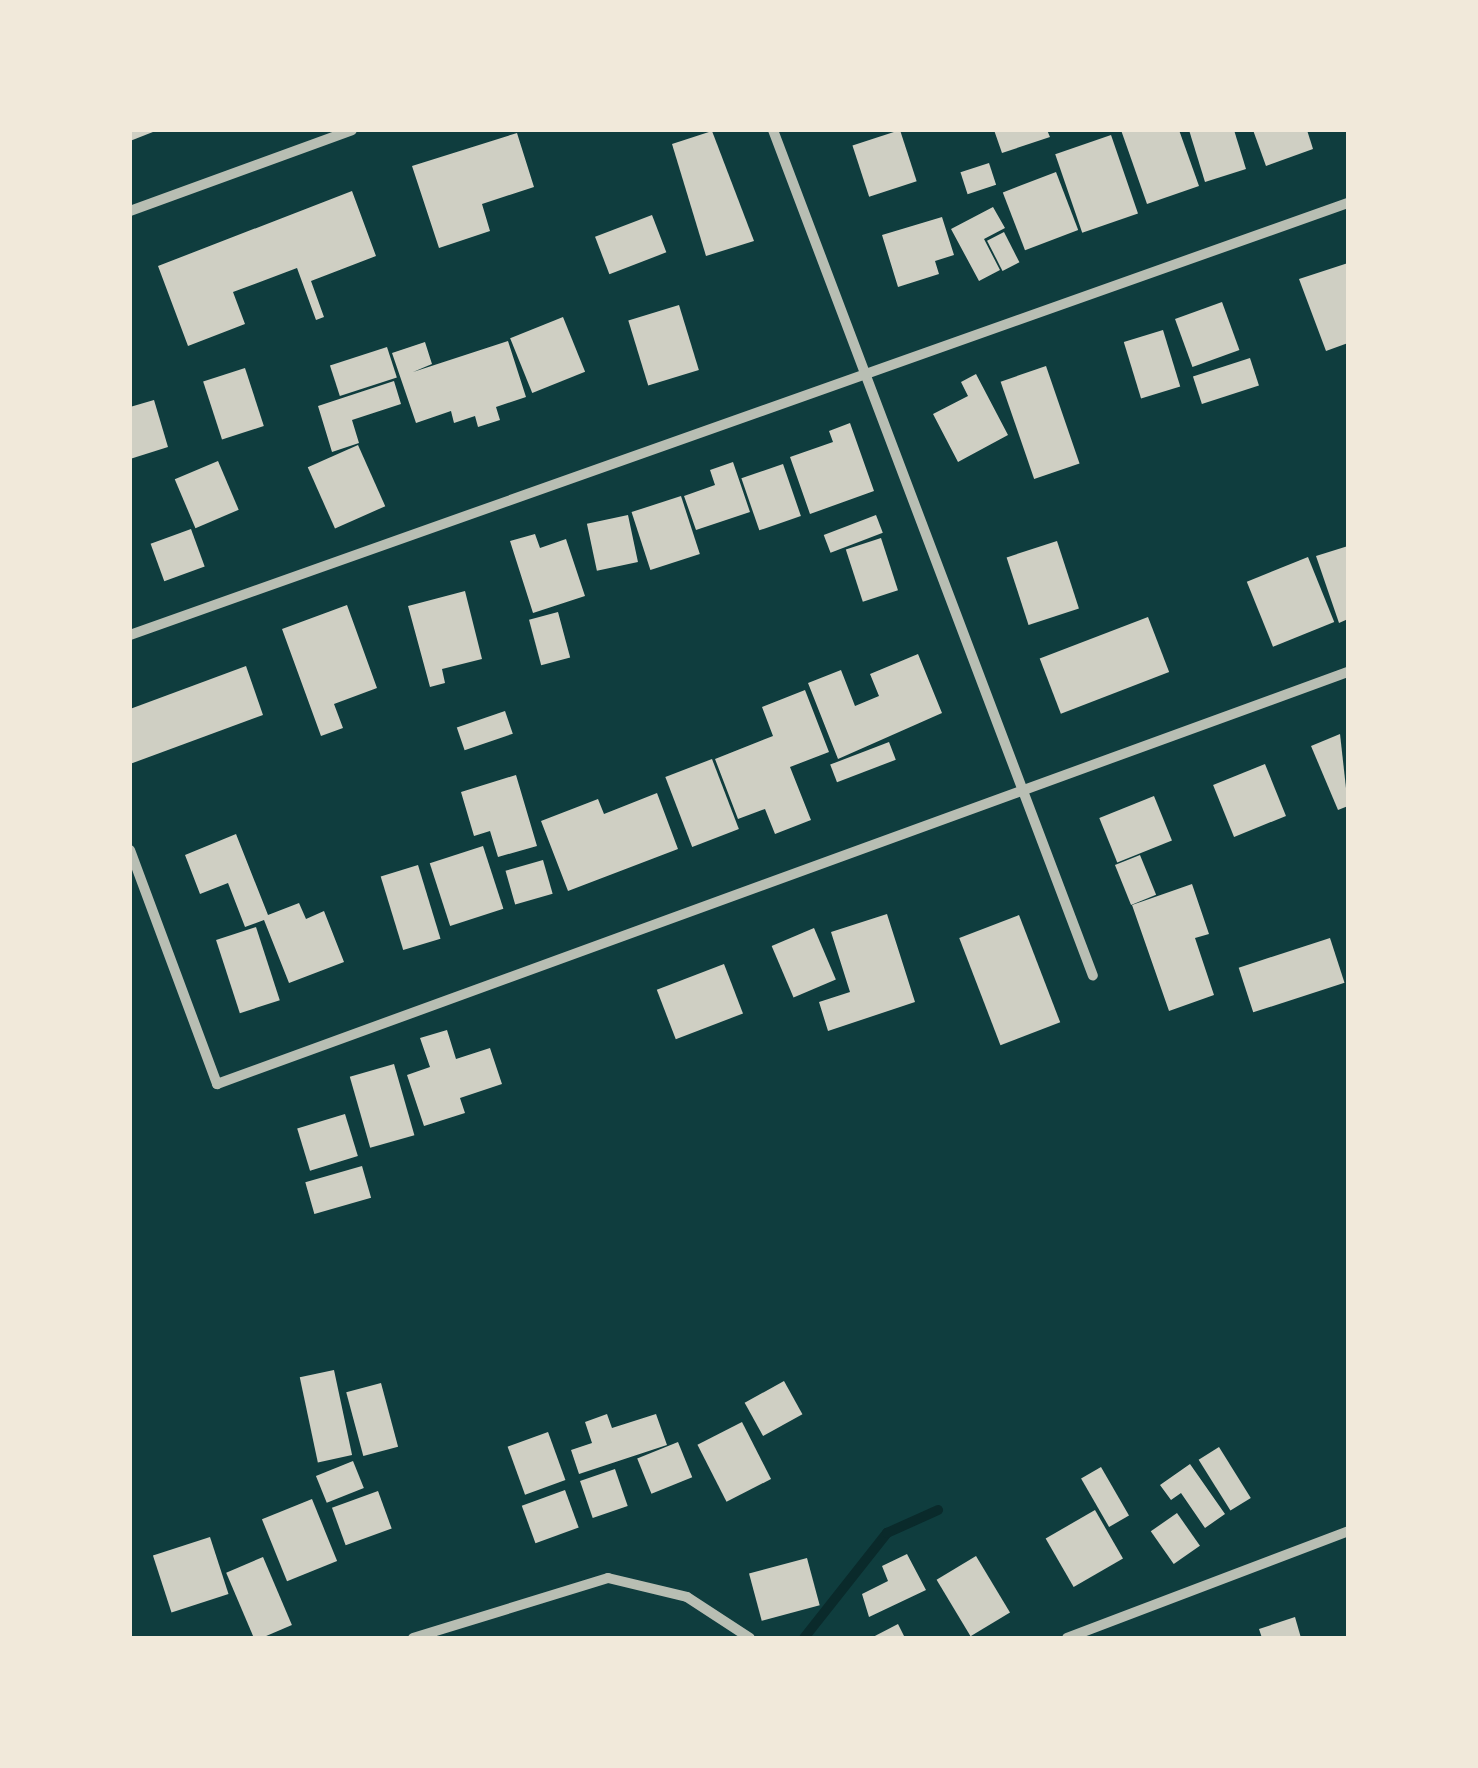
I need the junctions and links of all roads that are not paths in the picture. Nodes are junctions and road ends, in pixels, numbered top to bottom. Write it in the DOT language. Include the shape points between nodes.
graph roads {
  1 [pos="352,130"];
  2 [pos="773,130"];
  3 [pos="1348,203"];
  4 [pos="130,211"];
  5 [pos="864,374"];
  6 [pos="130,635"];
  7 [pos="1348,672"];
  8 [pos="1020,794"];
  9 [pos="130,850"];
  10 [pos="1092,976"];
  11 [pos="1348,1532"];
  12 [pos="413,1638"];
  13 [pos="750,1638"];
  14 [pos="1068,1638"];
  1 -- 4 [label="street"];
  2 -- 5 [label="street"];
  3 -- 5 [label="street"];
  5 -- 6 [label="street"];
  5 -- 8 [label="street"];
  7 -- 8 [label="street"];
  8 -- 9 [label="street" via="216,1084"];
  8 -- 10 [label="street"];
  11 -- 14 [label="street"];
  12 -- 13 [label="street" via="608,1578 662,1586"];
}
